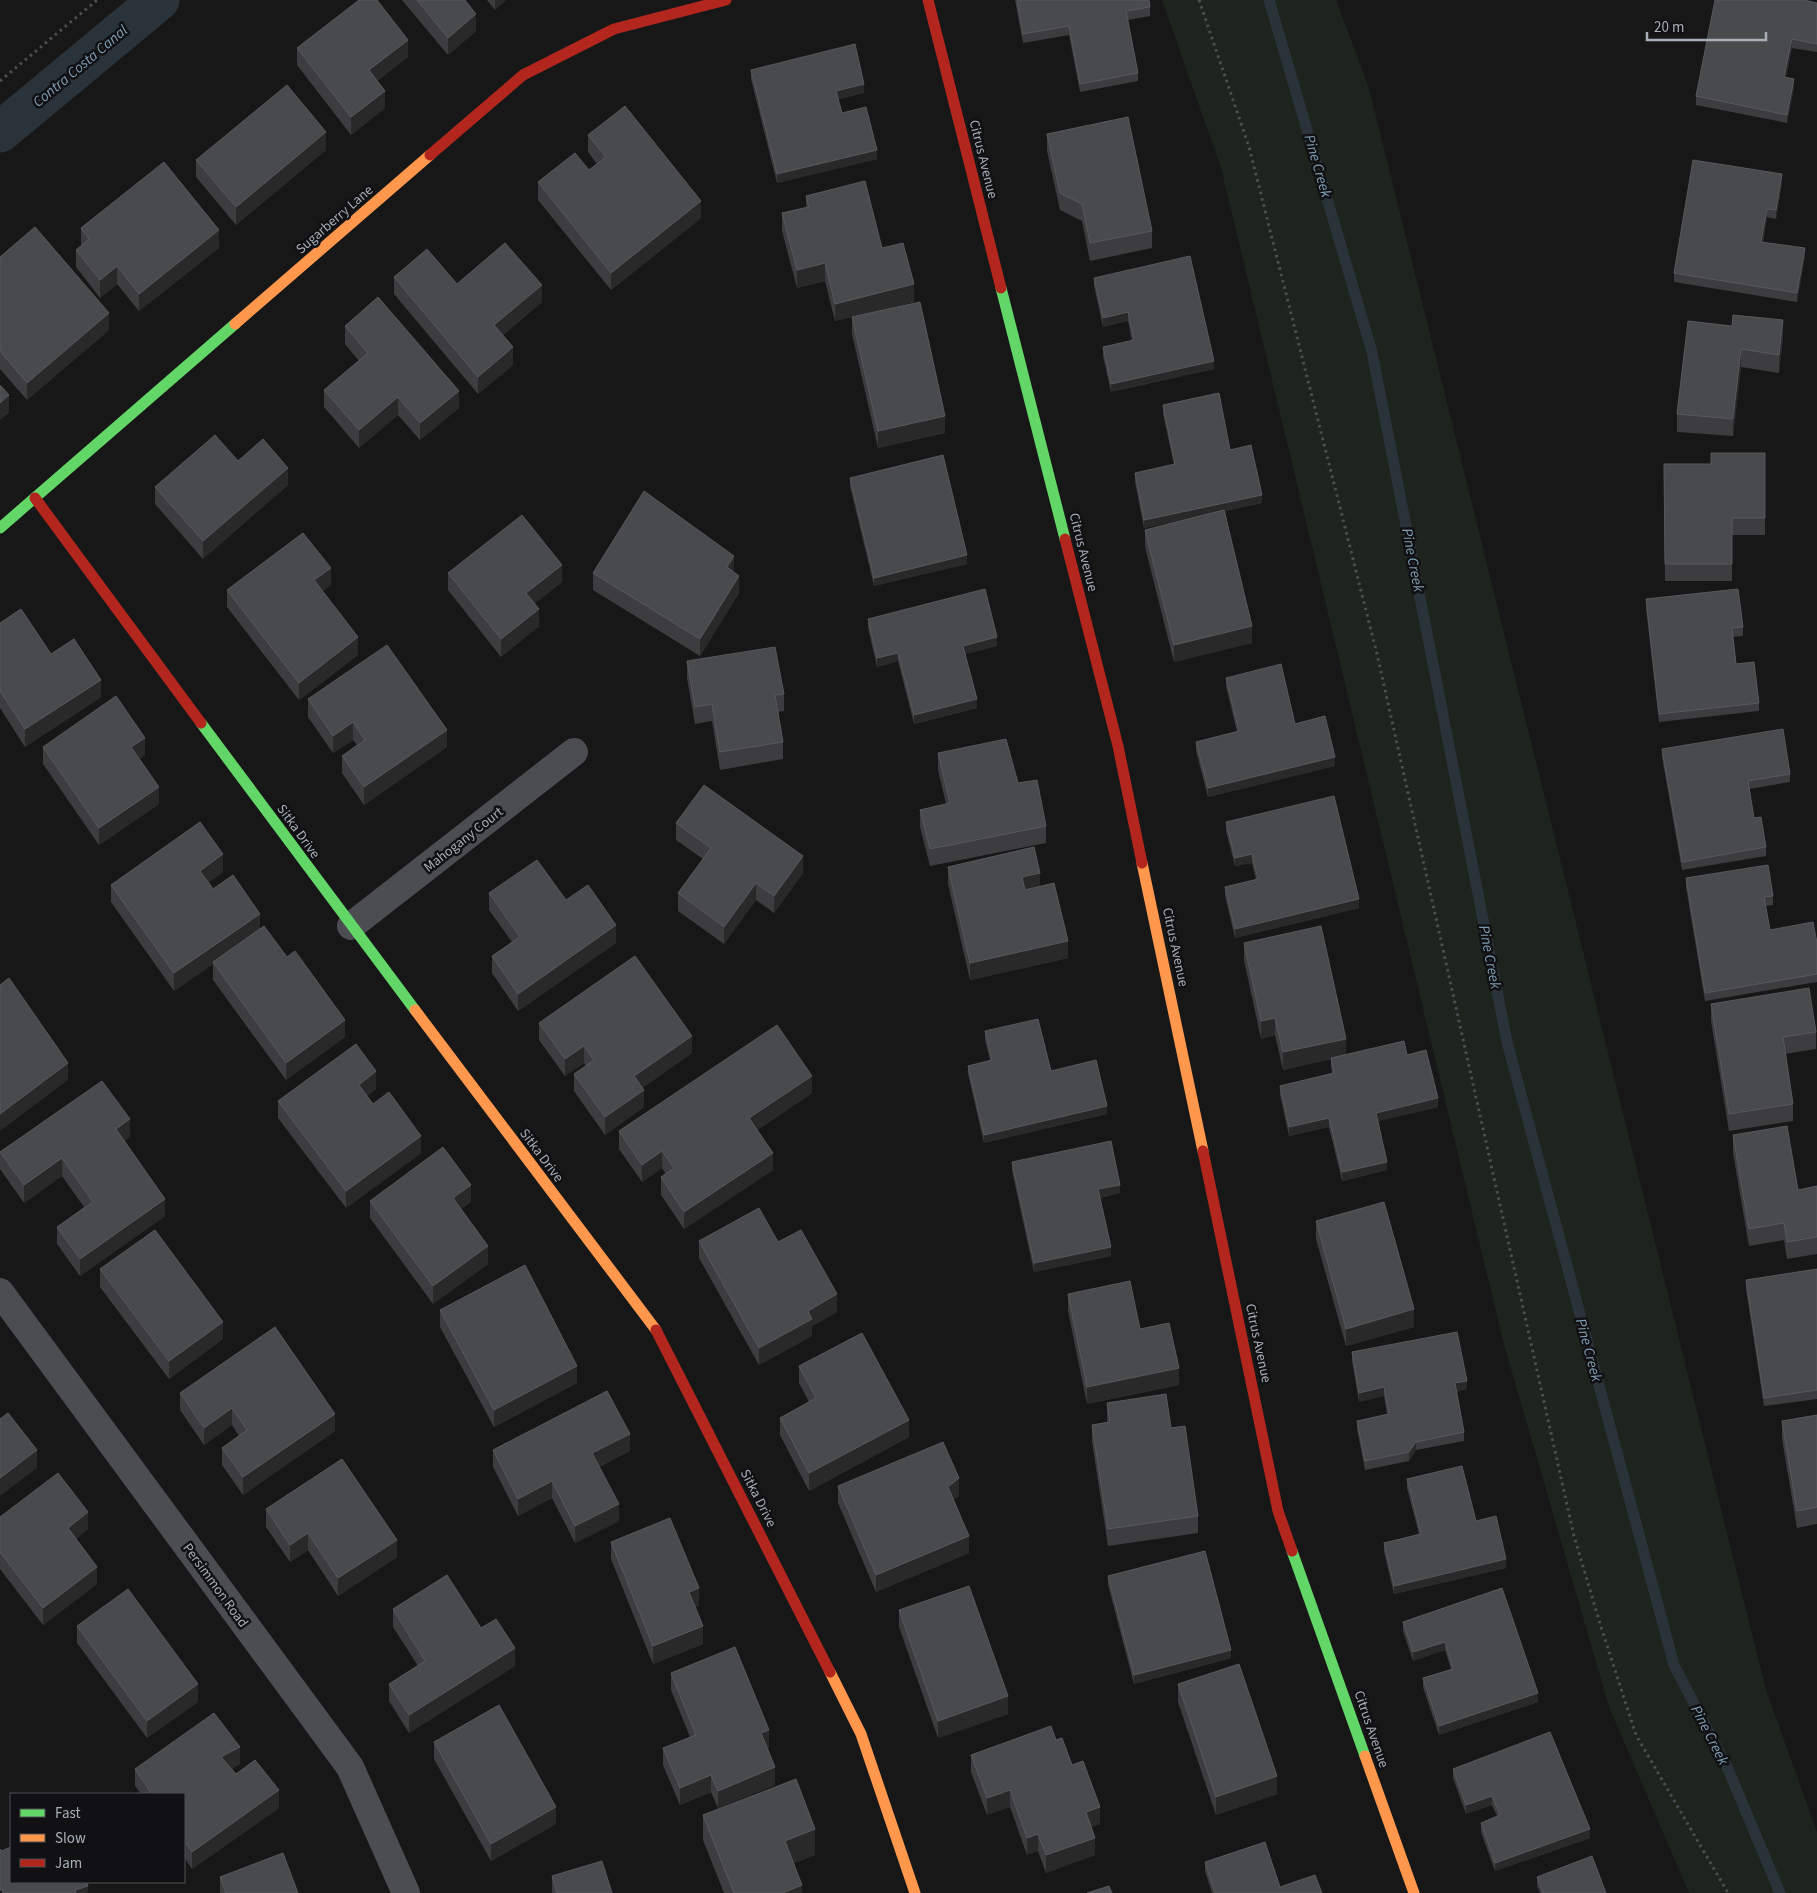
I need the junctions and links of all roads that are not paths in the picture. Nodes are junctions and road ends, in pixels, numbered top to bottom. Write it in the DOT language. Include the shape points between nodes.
graph roads {
  1 [pos="726,0"];
  2 [pos="928,0"];
  3 [pos="35,498"];
  4 [pos="0,528"];
  5 [pos="574,752"];
  6 [pos="351,926"];
  7 [pos="0,1292"];
  8 [pos="406,1893"];
  9 [pos="915,1893"];
  10 [pos="1414,1893"];
  1 -- 3 [label="street, Sugarberry Lane" via="614,29 523,75"];
  2 -- 10 [label="street, Citrus Avenue" via="1118,746 1278,1511"];
  3 -- 4 [label="street, Sugarberry Lane"];
  3 -- 6 [label="street, Sitka Drive"];
  5 -- 6 [label="street, Mahogany Court"];
  6 -- 9 [label="street, Sitka Drive" via="660,1336 861,1734"];
  7 -- 8 [label="street, Persimmon Road" via="350,1767"];
}
